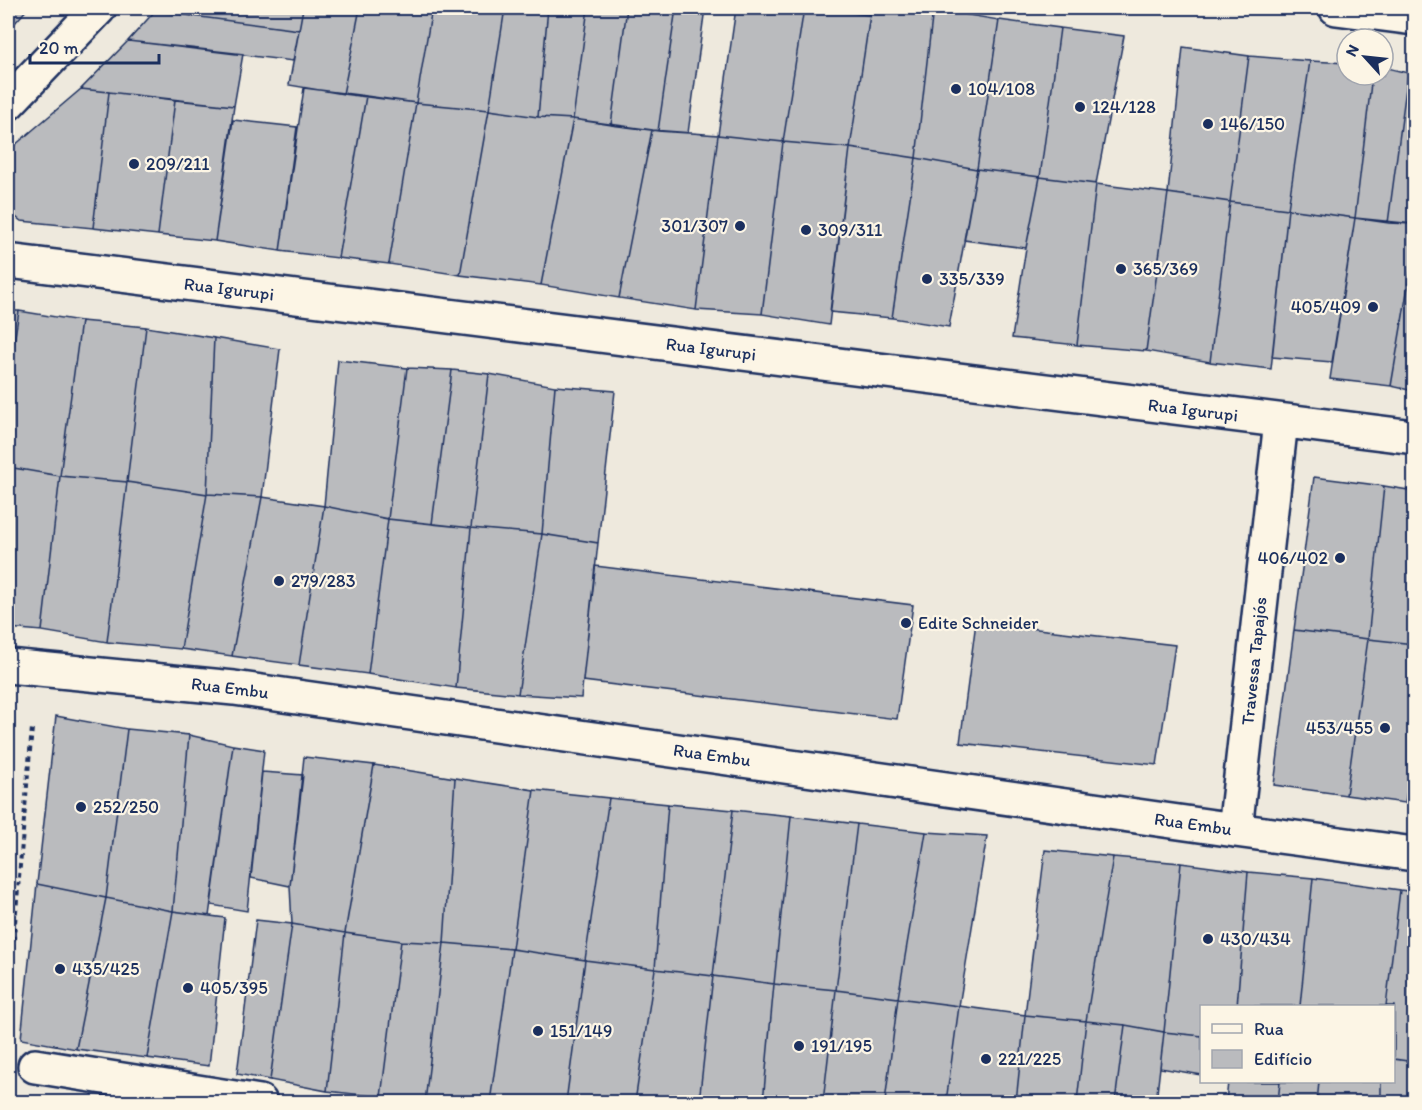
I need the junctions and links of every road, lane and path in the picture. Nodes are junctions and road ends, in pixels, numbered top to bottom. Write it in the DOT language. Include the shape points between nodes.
graph roads {
  1 [pos="99,8"];
  2 [pos="1336,8"];
  3 [pos="1414,18"];
  4 [pos="8,103"];
  5 [pos="8,261"];
  6 [pos="1281,421"];
  7 [pos="1414,437"];
  8 [pos="8,666"];
  9 [pos="32,728"];
  10 [pos="1235,830"];
  11 [pos="1414,854"];
  12 [pos="8,1003"];
  13 [pos="35,1065"];
  14 [pos="260,1102"];
  1 -- 4 [label="street"];
  2 -- 3 [label="street"];
  5 -- 6 [label="street, Rua Igurupi"];
  6 -- 7 [label="street, Rua Igurupi"];
  6 -- 10 [label="street, Travessa Tapajós"];
  8 -- 10 [label="street, Rua Embu" via="234,688"];
  9 -- 12 [label="path"];
  10 -- 11 [label="street, Rua Embu"];
  13 -- 14 [label="street"];
}
